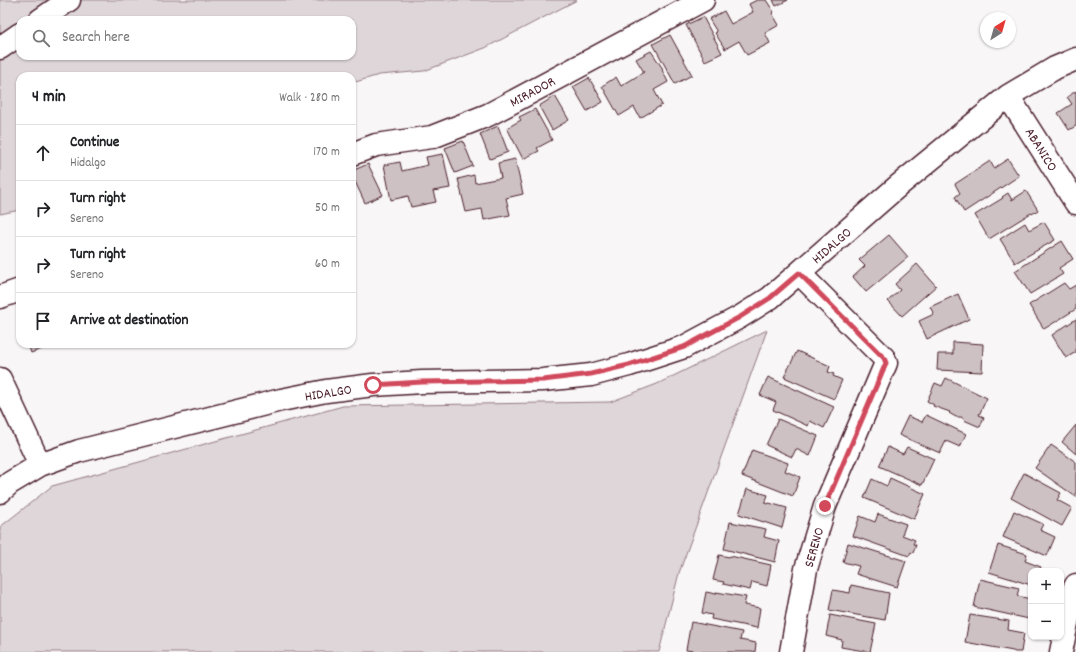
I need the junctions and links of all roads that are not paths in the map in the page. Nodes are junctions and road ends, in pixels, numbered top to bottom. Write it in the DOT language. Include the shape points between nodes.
graph roads {
  1 [pos="69,0"];
  2 [pos="703,0"];
  3 [pos="46,16"];
  4 [pos="16,37"];
  5 [pos="0,48"];
  6 [pos="1076,59"];
  7 [pos="1008,96"];
  8 [pos="356,153"];
  9 [pos="1076,203"];
  10 [pos="799,273"];
  11 [pos="16,291"];
  12 [pos="0,297"];
  13 [pos="0,379"];
  14 [pos="40,466"];
  15 [pos="0,492"];
  16 [pos="1076,585"];
  17 [pos="791,652"];
  18 [pos="1061,652"];
  1 -- 3 [label="street"];
  2 -- 8 [label="street, MIRADOR" via="488,115 432,137 376,146"];
  4 -- 5 [label="street"];
  6 -- 7 [label="street, HIDALGO" via="1055,68"];
  7 -- 9 [label="street, ABANICO"];
  7 -- 10 [label="street, HIDALGO" via="898,186"];
  10 -- 14 [label="street, HIDALGO" via="770,298 740,317 684,347 629,365 591,374 543,380 422,382 326,390 79,451"];
  10 -- 17 [label="street, SERENO" via="884,358 886,363 825,506 806,569"];
  11 -- 12 [label="street"];
  13 -- 14 [label="street"];
  14 -- 15 [label="street, HIDALGO" via="10,483"];
  16 -- 18 [label="street"];
}
